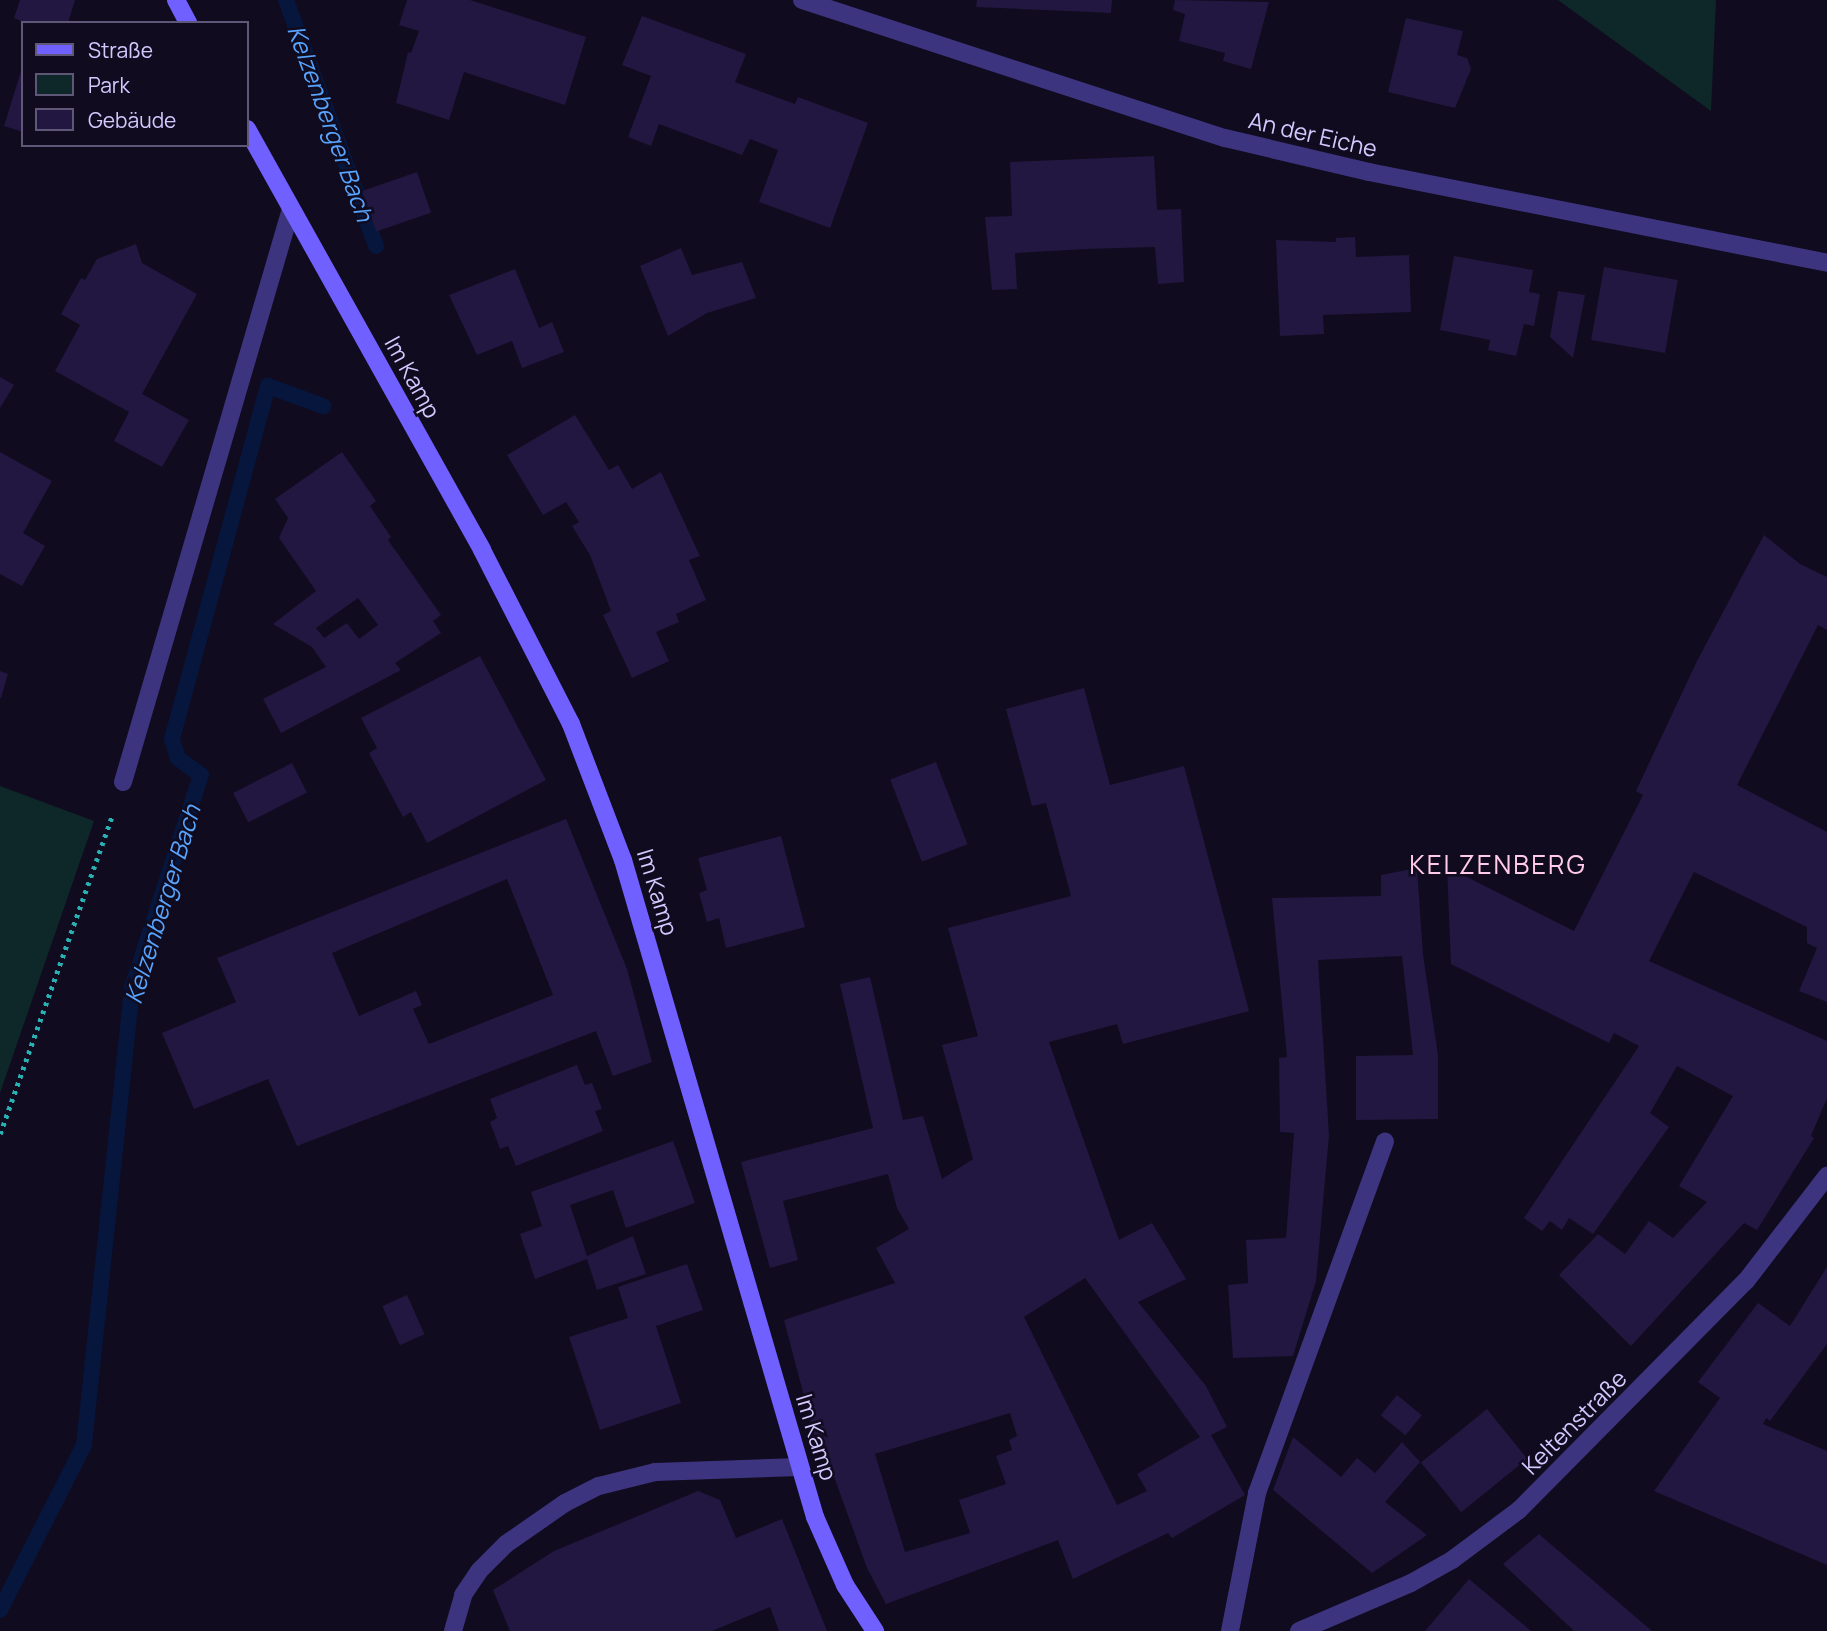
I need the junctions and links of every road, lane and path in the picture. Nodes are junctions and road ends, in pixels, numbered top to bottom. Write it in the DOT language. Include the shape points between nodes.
graph roads {
  1 [pos="176,0"];
  2 [pos="802,0"];
  3 [pos="187,21"];
  4 [pos="248,131"];
  5 [pos="291,209"];
  6 [pos="1827,263"];
  7 [pos="123,782"];
  8 [pos="0,1134"];
  9 [pos="1385,1142"];
  10 [pos="1827,1176"];
  11 [pos="799,1468"];
  12 [pos="453,1631"];
  13 [pos="875,1631"];
  14 [pos="1230,1631"];
  15 [pos="1299,1631"];
  1 -- 3 [label="main road"];
  2 -- 6 [label="street, An der Eiche" via="1225,138 1368,172"];
  4 -- 5 [label="main road, Im Kamp"];
  5 -- 7 [label="street"];
  5 -- 11 [label="main road, Im Kamp" via="513,609 595,783 650,949"];
  7 -- 8 [label="path"];
  9 -- 14 [label="street" via="1257,1493"];
  10 -- 15 [label="street, Keltenstraße" via="1746,1281 1519,1510 1411,1583"];
  11 -- 12 [label="street" via="655,1472 599,1486 565,1503 506,1544 463,1595"];
  11 -- 13 [label="main road, Im Kamp" via="835,1565"];
}
